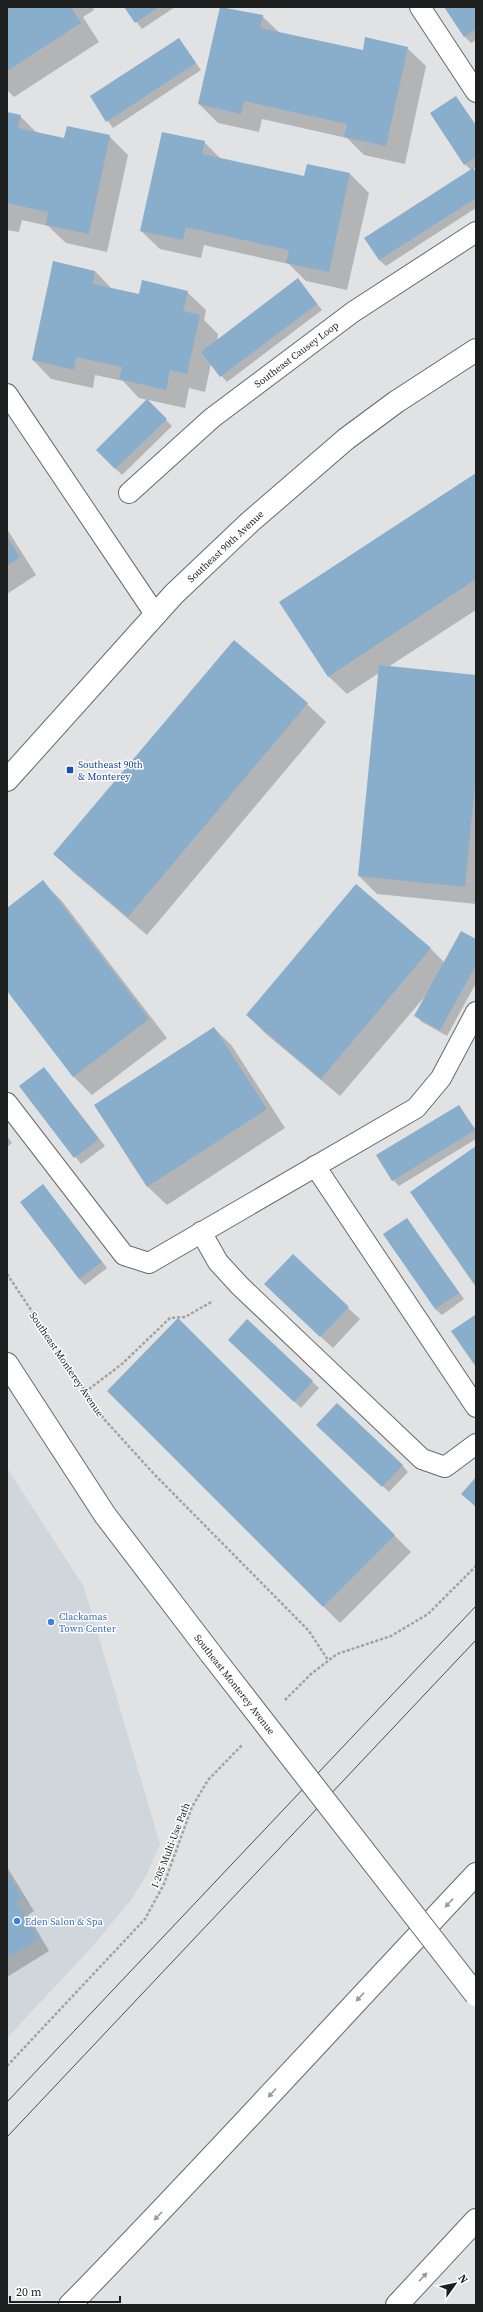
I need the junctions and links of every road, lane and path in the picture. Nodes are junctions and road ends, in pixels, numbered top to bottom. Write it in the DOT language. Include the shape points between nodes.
graph roads {
  1 [pos="420,7"];
  2 [pos="476,92"];
  3 [pos="476,232"];
  4 [pos="476,350"];
  5 [pos="7,394"];
  6 [pos="130,493"];
  7 [pos="155,614"];
  8 [pos="7,780"];
  9 [pos="476,1012"];
  10 [pos="7,1103"];
  11 [pos="315,1166"];
  12 [pos="201,1232"];
  13 [pos="7,1274"];
  14 [pos="240,1286"];
  15 [pos="7,1364"];
  16 [pos="85,1392"];
  17 [pos="476,1407"];
  18 [pos="476,1444"];
  19 [pos="476,1566"];
  20 [pos="328,1660"];
  21 [pos="282,1703"];
  22 [pos="244,1743"];
  23 [pos="476,1874"];
  24 [pos="476,1995"];
  25 [pos="7,2066"];
  26 [pos="476,2220"];
  27 [pos="70,2305"];
  28 [pos="397,2305"];
  1 -- 2 [label="lane"];
  3 -- 6 [label="lane, Southeast Causey Loop" via="334,325 212,418"];
  4 -- 7 [label="main road, Southeast 90th Avenue" via="396,402 323,458 250,522"];
  5 -- 7 [label="lane"];
  7 -- 8 [label="main road, Southeast 90th Avenue"];
  9 -- 11 [label="lane" via="441,1078 416,1108"];
  10 -- 12 [label="lane" via="124,1255 149,1263"];
  11 -- 12 [label="lane"];
  11 -- 17 [label="lane"];
  12 -- 14 [label="lane" via="218,1262"];
  13 -- 16 [label="path, Southeast Monterey Avenue"];
  14 -- 16 [label="path" via="185,1317 170,1318 122,1364"];
  14 -- 18 [label="lane" via="422,1460 445,1467"];
  15 -- 24 [label="main road, Southeast Monterey Avenue, bridge" via="105,1515"];
  16 -- 20 [label="path, Southeast Monterey Avenue" via="104,1419 154,1474 309,1631"];
  19 -- 20 [label="path" via="442,1601 415,1623 367,1646 344,1651"];
  20 -- 21 [label="path"];
  22 -- 25 [label="path, I-205 Multi-Use Path" via="208,1780 196,1802 164,1884 145,1919"];
  23 -- 27 [label="main road, one-way" via="185,2188"];
  28 -- 26 [label="main road, one-way"];
}
